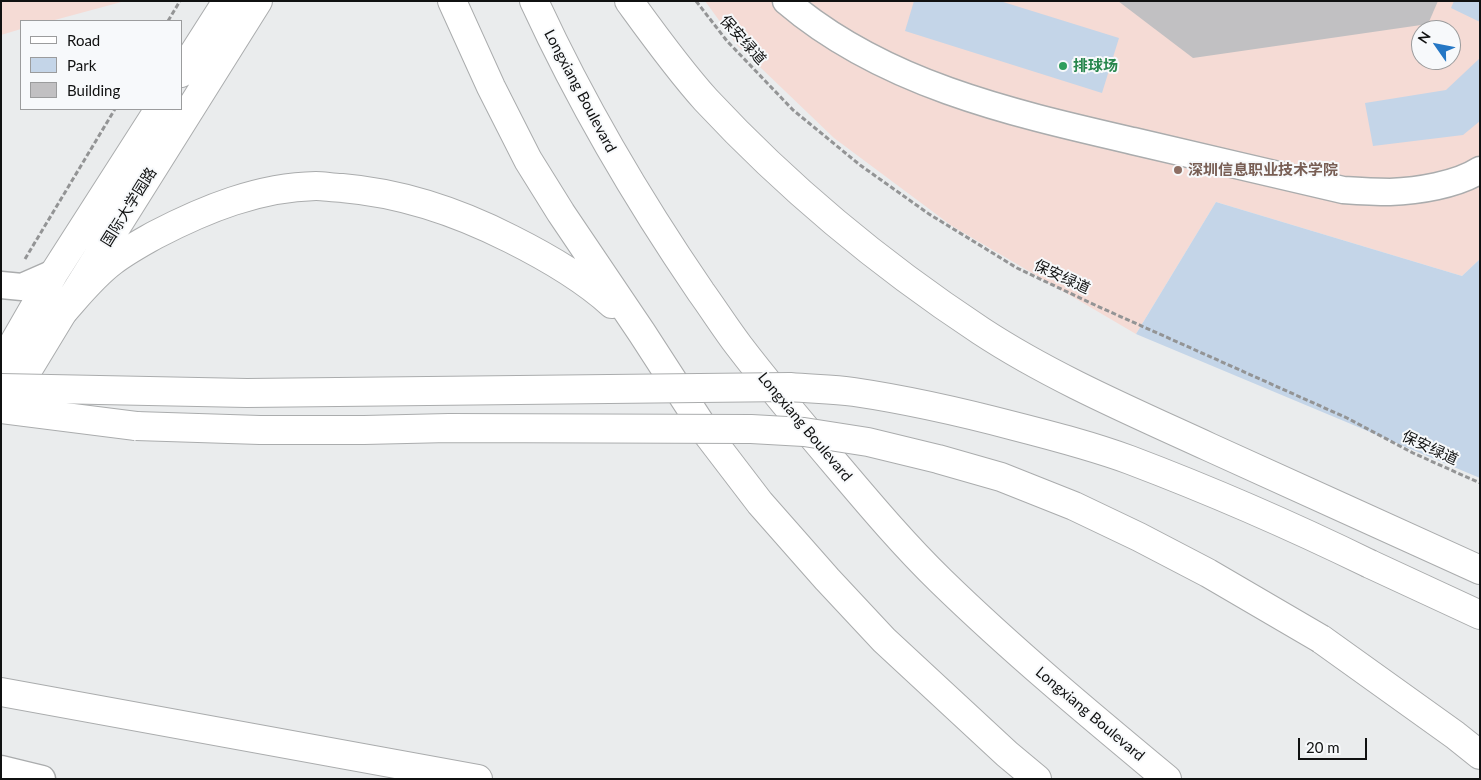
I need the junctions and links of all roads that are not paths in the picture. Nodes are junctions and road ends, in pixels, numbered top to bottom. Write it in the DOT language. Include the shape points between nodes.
graph roads {
  1 [pos="227,1"];
  2 [pos="258,1"];
  3 [pos="452,1"];
  4 [pos="534,1"];
  5 [pos="629,1"];
  6 [pos="786,1"];
  7 [pos="182,71"];
  8 [pos="158,110"];
  9 [pos="1480,170"];
  10 [pos="54,273"];
  11 [pos="5,285"];
  12 [pos="63,312"];
  13 [pos="642,332"];
  14 [pos="1,365"];
  15 [pos="1,388"];
  16 [pos="1,409"];
  17 [pos="1,413"];
  18 [pos="1480,570"];
  19 [pos="1480,615"];
  20 [pos="1,692"];
  21 [pos="1480,755"];
  22 [pos="1,769"];
  23 [pos="42,779"];
  24 [pos="478,779"];
  25 [pos="1037,779"];
  26 [pos="1167,779"];
  1 -- 7 [label="main road"];
  2 -- 12 [label="main road, 国际大学园路"];
  3 -- 13 [label="main road" via="528,160"];
  4 -- 26 [label="main road, Longxiang Boulevard" via="584,102 638,196 738,345 804,427 939,579 1013,649"];
  5 -- 18 [label="main road" via="704,98 763,158 834,222 903,276 982,331 1048,370 1125,408"];
  6 -- 9 [label="street" via="854,49 910,76 1049,121 1343,190 1390,192 1433,187 1471,176"];
  8 -- 10 [label="main road, 国际大学园路"];
  10 -- 11 [label="street" via="22,287"];
  10 -- 14 [label="main road, 国际大学园路"];
  12 -- 13 [label="main road" via="114,260 174,225 246,196 317,186 396,196 488,227 567,270 599,292"];
  12 -- 17 [label="main road, 国际大学园路"];
  13 -- 25 [label="main road" via="708,435 760,503 827,579 884,640"];
  15 -- 19 [label="main road, bridge" via="257,392 790,387 918,402 1056,437 1128,460 1312,536"];
  16 -- 21 [label="main road, bridge" via="136,426 269,430 751,429 804,432 868,442 1001,477 1074,506 1139,537 1321,640"];
  20 -- 24 [label="main road"];
  22 -- 23 [label="street"];
}
